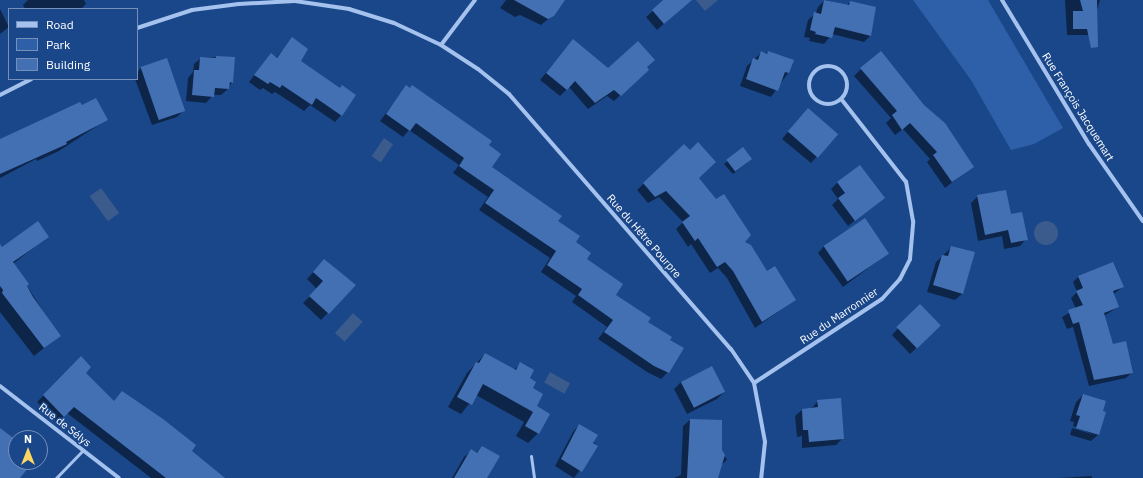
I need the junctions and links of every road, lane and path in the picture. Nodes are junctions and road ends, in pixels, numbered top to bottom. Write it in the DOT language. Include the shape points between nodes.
graph roads {
  1 [pos="475,0"];
  2 [pos="1002,0"];
  3 [pos="138,28"];
  4 [pos="441,45"];
  5 [pos="29,80"];
  6 [pos="0,95"];
  7 [pos="842,100"];
  8 [pos="1143,221"];
  9 [pos="754,382"];
  10 [pos="0,386"];
  11 [pos="83,450"];
  12 [pos="532,456"];
  13 [pos="56,478"];
  14 [pos="119,478"];
  15 [pos="534,478"];
  16 [pos="761,478"];
  1 -- 4 [label="street"];
  2 -- 8 [label="street, Rue François Jacquemart" via="1088,144"];
  3 -- 4 [label="street, Rue du Hêtre Pourpre" via="192,10 295,1 349,9 394,23"];
  4 -- 9 [label="street, Rue du Hêtre Pourpre" via="478,69 509,94 731,349"];
  5 -- 6 [label="street"];
  7 -- 7 [label="street" via="848,87 845,74 834,66 820,67 810,76 809,90 816,102 830,105"];
  7 -- 9 [label="street, Rue du Marronnier" via="906,182 913,221 910,259 900,279 882,299"];
  9 -- 16 [label="street, Rue du Hêtre Pourpre" via="765,442"];
  10 -- 11 [label="street, Rue de Sélys"];
  11 -- 13 [label="lane"];
  11 -- 14 [label="street, Rue de Sélys"];
  12 -- 15 [label="lane"];
}
